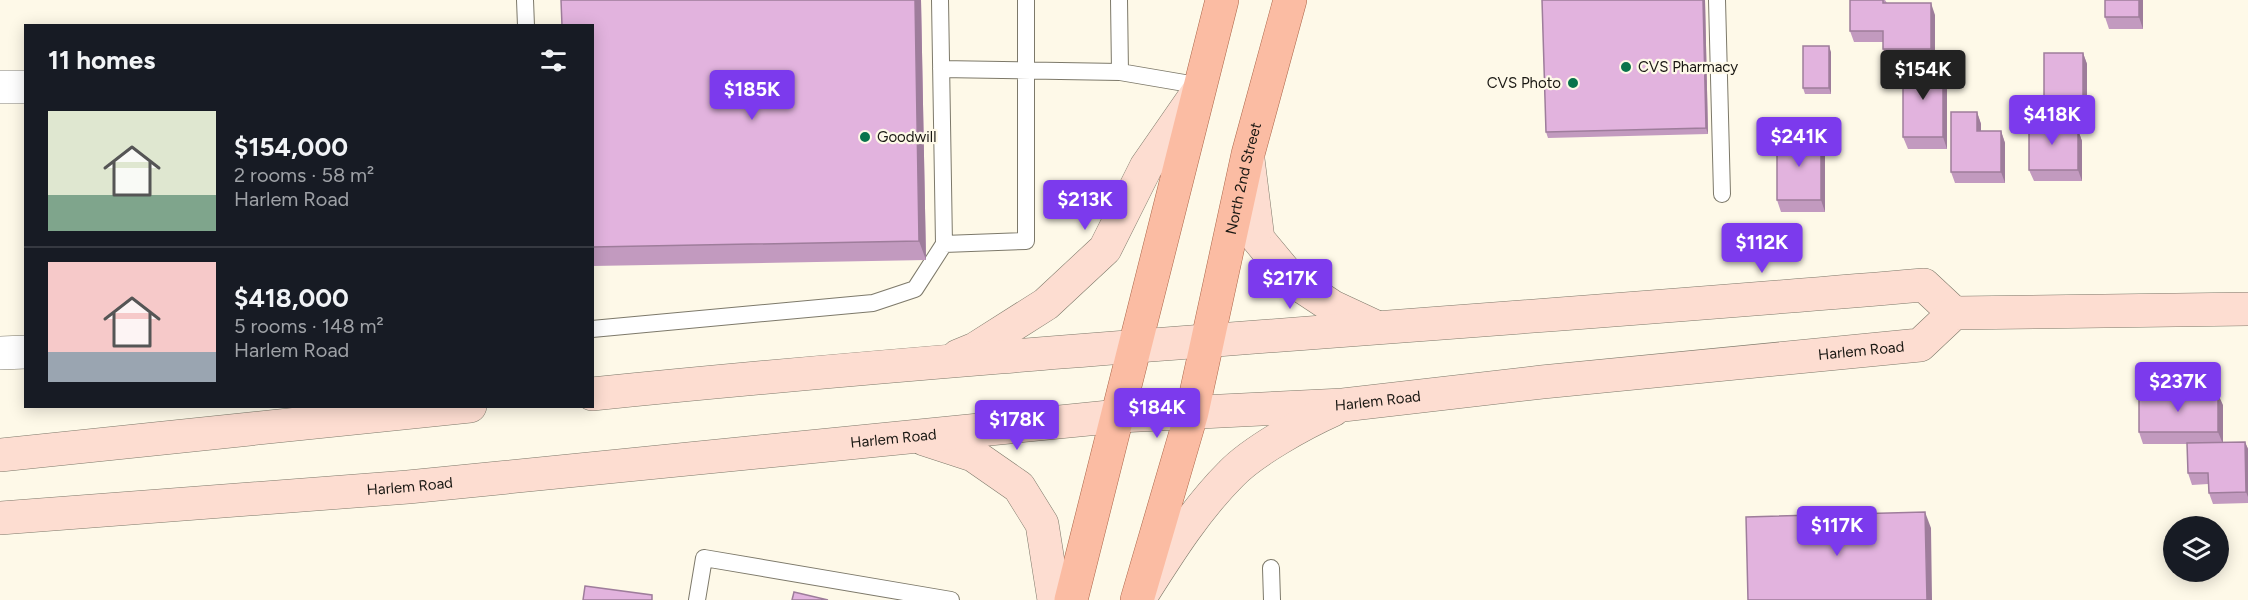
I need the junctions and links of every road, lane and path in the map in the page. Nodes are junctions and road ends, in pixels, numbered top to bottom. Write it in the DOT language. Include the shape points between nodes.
graph roads {
  1 [pos="525,0"];
  2 [pos="940,0"];
  3 [pos="1026,0"];
  4 [pos="1119,0"];
  5 [pos="1222,0"];
  6 [pos="1290,0"];
  7 [pos="1717,0"];
  8 [pos="526,24"];
  9 [pos="941,69"];
  10 [pos="1028,72"];
  11 [pos="1120,72"];
  12 [pos="1202,86"];
  13 [pos="0,87"];
  14 [pos="24,87"];
  15 [pos="1248,154"];
  16 [pos="1722,194"];
  17 [pos="944,244"];
  18 [pos="2248,309"];
  19 [pos="1954,313"];
  20 [pos="1377,328"];
  21 [pos="594,330"];
  22 [pos="1208,342"];
  23 [pos="1136,347"];
  24 [pos="24,352"];
  25 [pos="0,353"];
  26 [pos="944,361"];
  27 [pos="594,394"];
  28 [pos="1342,405"];
  29 [pos="451,408"];
  30 [pos="1192,412"];
  31 [pos="1119,416"];
  32 [pos="911,435"];
  33 [pos="0,456"];
  34 [pos="0,518"];
  35 [pos="1271,568"];
  36 [pos="697,600"];
  37 [pos="951,600"];
  38 [pos="1054,600"];
  39 [pos="1071,600"];
  40 [pos="1138,600"];
  41 [pos="1272,600"];
  1 -- 8 [label="lane"];
  2 -- 9 [label="lane"];
  3 -- 10 [label="lane"];
  4 -- 11 [label="lane"];
  5 -- 12 [label="main road"];
  6 -- 15 [label="main road, North 2nd Street"];
  7 -- 16 [label="lane"];
  9 -- 10 [label="lane"];
  9 -- 17 [label="lane"];
  10 -- 11 [label="lane"];
  10 -- 17 [label="lane" via="1026,241"];
  11 -- 12 [label="lane"];
  12 -- 23 [label="main road"];
  12 -- 26 [label="main road" via="1146,167 1105,249 1046,304 975,349"];
  13 -- 14 [label="street"];
  15 -- 20 [label="main road" via="1258,238 1292,280 1333,307"];
  15 -- 22 [label="main road, North 2nd Street"];
  17 -- 21 [label="lane" via="915,289 873,303"];
  18 -- 19 [label="main road"];
  19 -- 20 [label="main road" via="1924,285 1544,318"];
  19 -- 28 [label="main road, Harlem Road" via="1920,345"];
  20 -- 22 [label="main road"];
  22 -- 23 [label="main road"];
  22 -- 30 [label="main road, North 2nd Street"];
  23 -- 26 [label="main road"];
  23 -- 31 [label="main road"];
  24 -- 25 [label="street"];
  26 -- 27 [label="main road"];
  28 -- 30 [label="main road, Harlem Road"];
  28 -- 40 [label="main road" via="1301,425 1232,473 1176,542"];
  29 -- 33 [label="main road"];
  30 -- 31 [label="main road, Harlem Road"];
  30 -- 40 [label="main road, North 2nd Street"];
  31 -- 32 [label="main road, Harlem Road"];
  31 -- 39 [label="main road"];
  32 -- 34 [label="main road, Harlem Road" via="408,488"];
  32 -- 38 [label="main road" via="973,455 1019,487 1042,524"];
  35 -- 41 [label="lane"];
  36 -- 37 [label="lane" via="704,558"];
}
